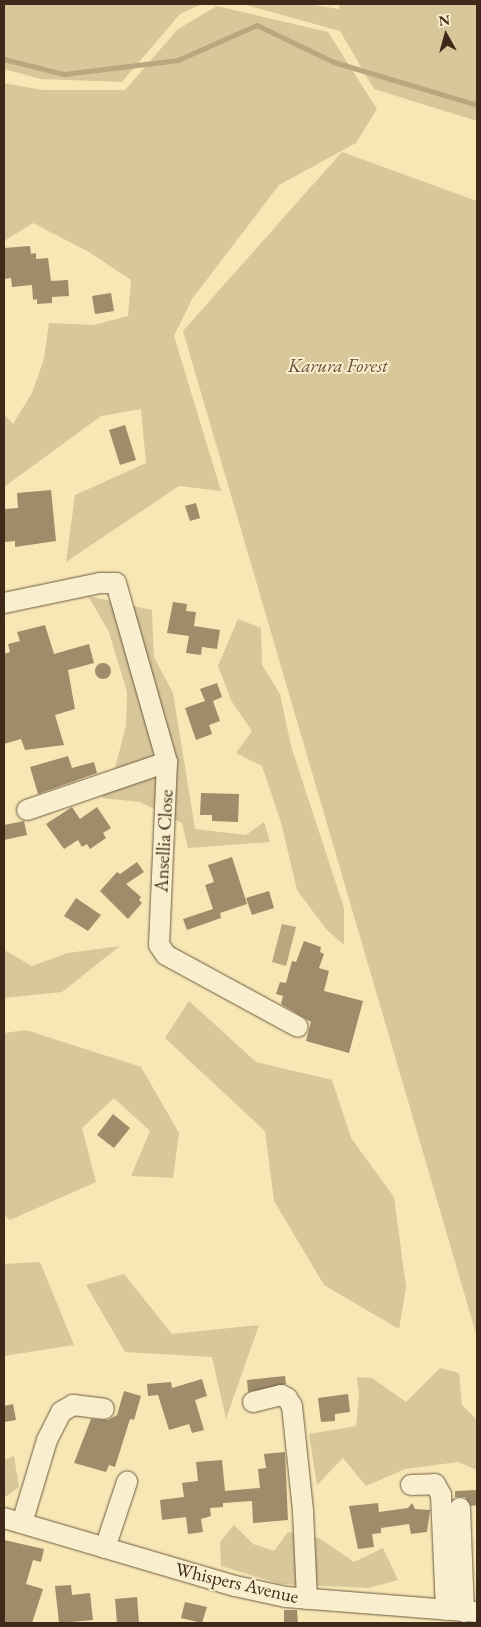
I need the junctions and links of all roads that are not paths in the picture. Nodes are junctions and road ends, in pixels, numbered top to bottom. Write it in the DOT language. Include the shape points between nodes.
graph roads {
  1 [pos="4,603"];
  2 [pos="167,762"];
  3 [pos="27,810"];
  4 [pos="298,1027"];
  5 [pos="253,1402"];
  6 [pos="104,1409"];
  7 [pos="127,1482"];
  8 [pos="411,1484"];
  9 [pos="460,1508"];
  10 [pos="13,1521"];
  11 [pos="105,1548"];
  12 [pos="307,1599"];
  13 [pos="463,1611"];
  1 -- 2 [label="street, Ansellia Close" via="100,583 114,586"];
  2 -- 3 [label="street"];
  2 -- 4 [label="street, Ansellia Close" via="159,945 166,955"];
  5 -- 12 [label="street" via="281,1395 292,1406 303,1511"];
  6 -- 10 [label="street" via="73,1405 61,1412"];
  7 -- 11 [label="street"];
  8 -- 13 [label="street" via="435,1484 441,1496"];
  9 -- 13 [label="street"];
  10 -- 11 [label="street, Whispers Avenue"];
  11 -- 12 [label="street, Whispers Avenue" via="235,1586"];
  12 -- 13 [label="street, Whispers Avenue"];
}
